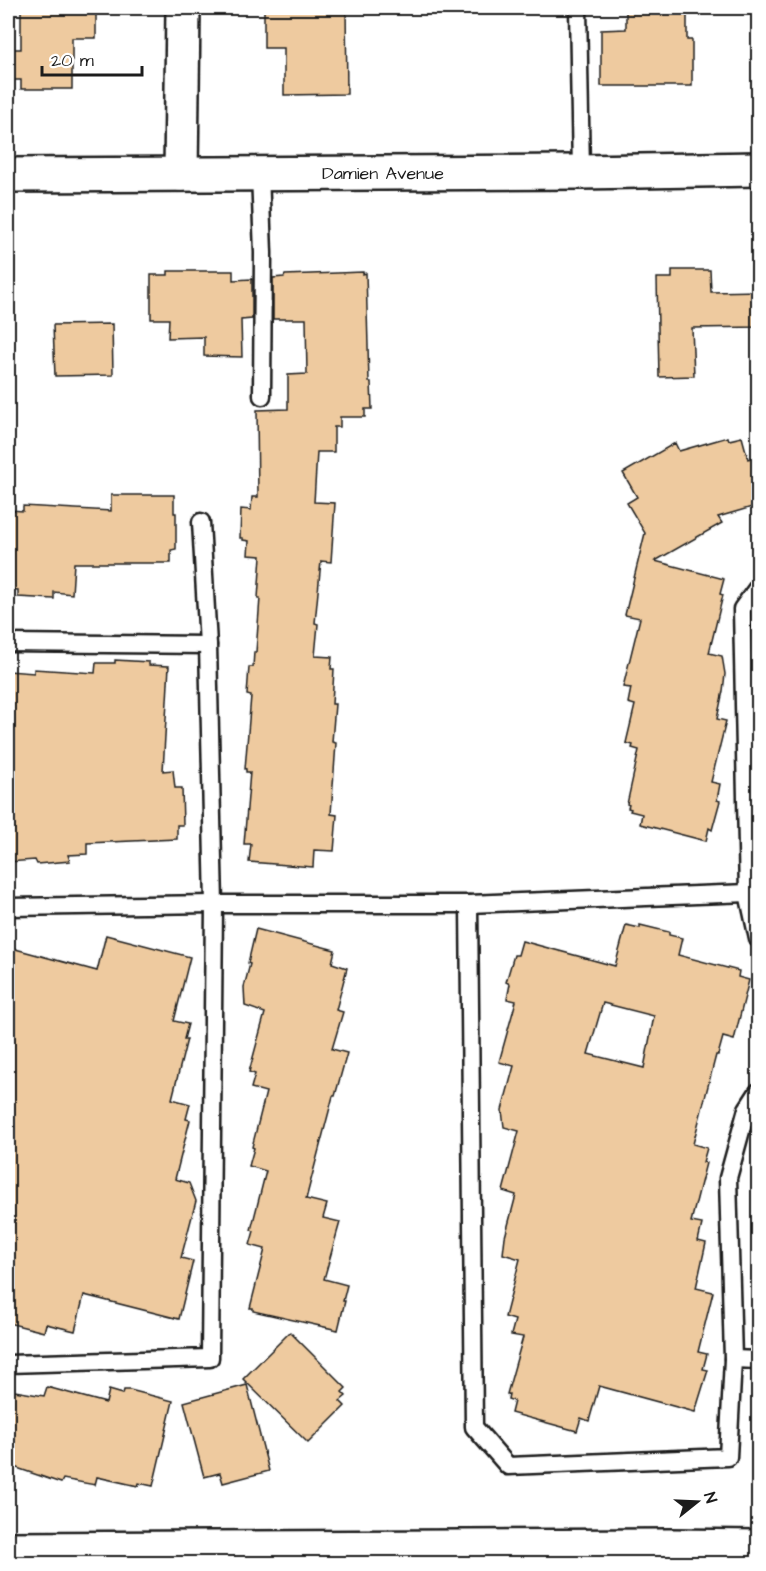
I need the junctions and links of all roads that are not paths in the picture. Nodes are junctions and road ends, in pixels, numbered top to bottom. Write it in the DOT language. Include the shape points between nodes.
graph roads {
  1 [pos="183,8"];
  2 [pos="578,8"];
  3 [pos="759,169"];
  4 [pos="581,172"];
  5 [pos="181,174"];
  6 [pos="260,174"];
  7 [pos="8,175"];
  8 [pos="262,396"];
  9 [pos="201,522"];
  10 [pos="759,587"];
  11 [pos="8,643"];
  12 [pos="208,645"];
  13 [pos="748,893"];
  14 [pos="469,903"];
  15 [pos="214,904"];
  16 [pos="8,907"];
  17 [pos="759,939"];
  18 [pos="759,1092"];
  19 [pos="733,1359"];
  20 [pos="759,1360"];
  21 [pos="8,1364"];
  22 [pos="759,1547"];
  23 [pos="8,1549"];
  24 [pos="671,1555"];
  1 -- 5 [label="street"];
  2 -- 4 [label="lane"];
  3 -- 4 [label="street, Damien Avenue"];
  4 -- 6 [label="street, Damien Avenue"];
  5 -- 6 [label="street, Damien Avenue"];
  5 -- 7 [label="street, Damien Avenue"];
  6 -- 8 [label="lane"];
  9 -- 12 [label="lane"];
  10 -- 13 [label="lane" via="742,609"];
  11 -- 12 [label="lane"];
  12 -- 15 [label="lane"];
  13 -- 14 [label="lane"];
  13 -- 17 [label="lane"];
  14 -- 15 [label="lane"];
  14 -- 19 [label="lane" via="474,1427 508,1466 728,1456"];
  15 -- 16 [label="lane"];
  15 -- 21 [label="lane" via="210,1358"];
  18 -- 19 [label="lane" via="747,1109 728,1178"];
  19 -- 20 [label="lane"];
  22 -- 24 [label="street"];
  23 -- 24 [label="street"];
}
